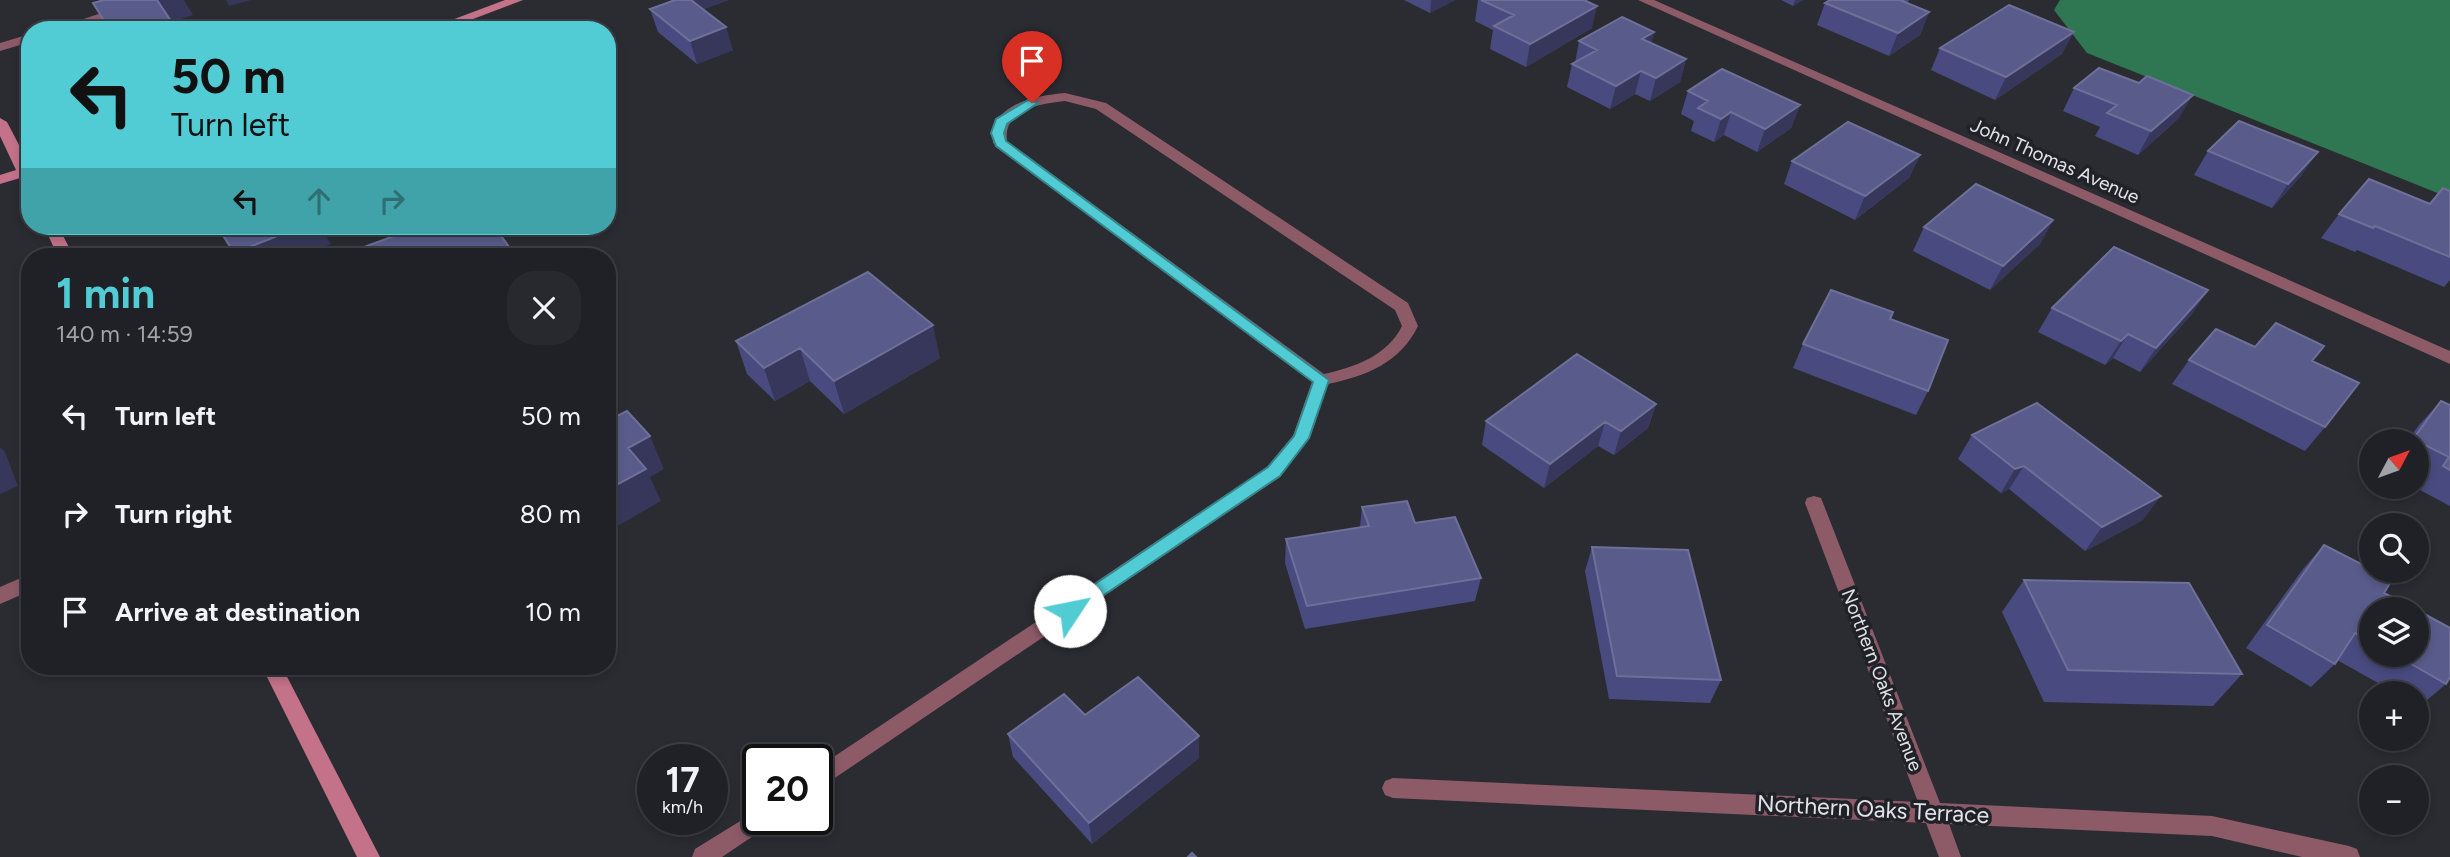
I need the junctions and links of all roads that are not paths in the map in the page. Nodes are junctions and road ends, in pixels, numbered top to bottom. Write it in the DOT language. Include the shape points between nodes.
graph roads {
  1 [pos="154,0"];
  2 [pos="517,0"];
  3 [pos="1644,0"];
  4 [pos="85,21"];
  5 [pos="457,21"];
  6 [pos="21,41"];
  7 [pos="0,47"];
  8 [pos="0,122"];
  9 [pos="21,162"];
  10 [pos="21,176"];
  11 [pos="0,180"];
  12 [pos="2450,358"];
  13 [pos="1321,380"];
  14 [pos="1814,503"];
  15 [pos="21,587"];
  16 [pos="0,596"];
  17 [pos="276,675"];
  18 [pos="833,769"];
  19 [pos="1393,788"];
  20 [pos="1934,811"];
  21 [pos="742,831"];
  22 [pos="369,857"];
  23 [pos="703,857"];
  24 [pos="1951,857"];
  25 [pos="2349,857"];
  1 -- 4 [label="street"];
  2 -- 5 [label="main road"];
  3 -- 12 [label="street, John Thomas Avenue"];
  6 -- 7 [label="street"];
  8 -- 9 [label="main road"];
  10 -- 11 [label="main road"];
  13 -- 13 [label="street" via="1000,143 1001,122 1013,112 1050,98 1087,100 1101,106 1402,307 1410,327 1405,341 1364,367"];
  13 -- 18 [label="street" via="1301,438 1274,472"];
  14 -- 20 [label="street, Northern Oaks Avenue"];
  15 -- 16 [label="street"];
  17 -- 22 [label="main road"];
  19 -- 20 [label="street, Northern Oaks Terrace"];
  20 -- 24 [label="street, Northern Oaks Avenue"];
  20 -- 25 [label="street, Northern Oaks Terrace" via="2212,826"];
  21 -- 23 [label="street"];
}
